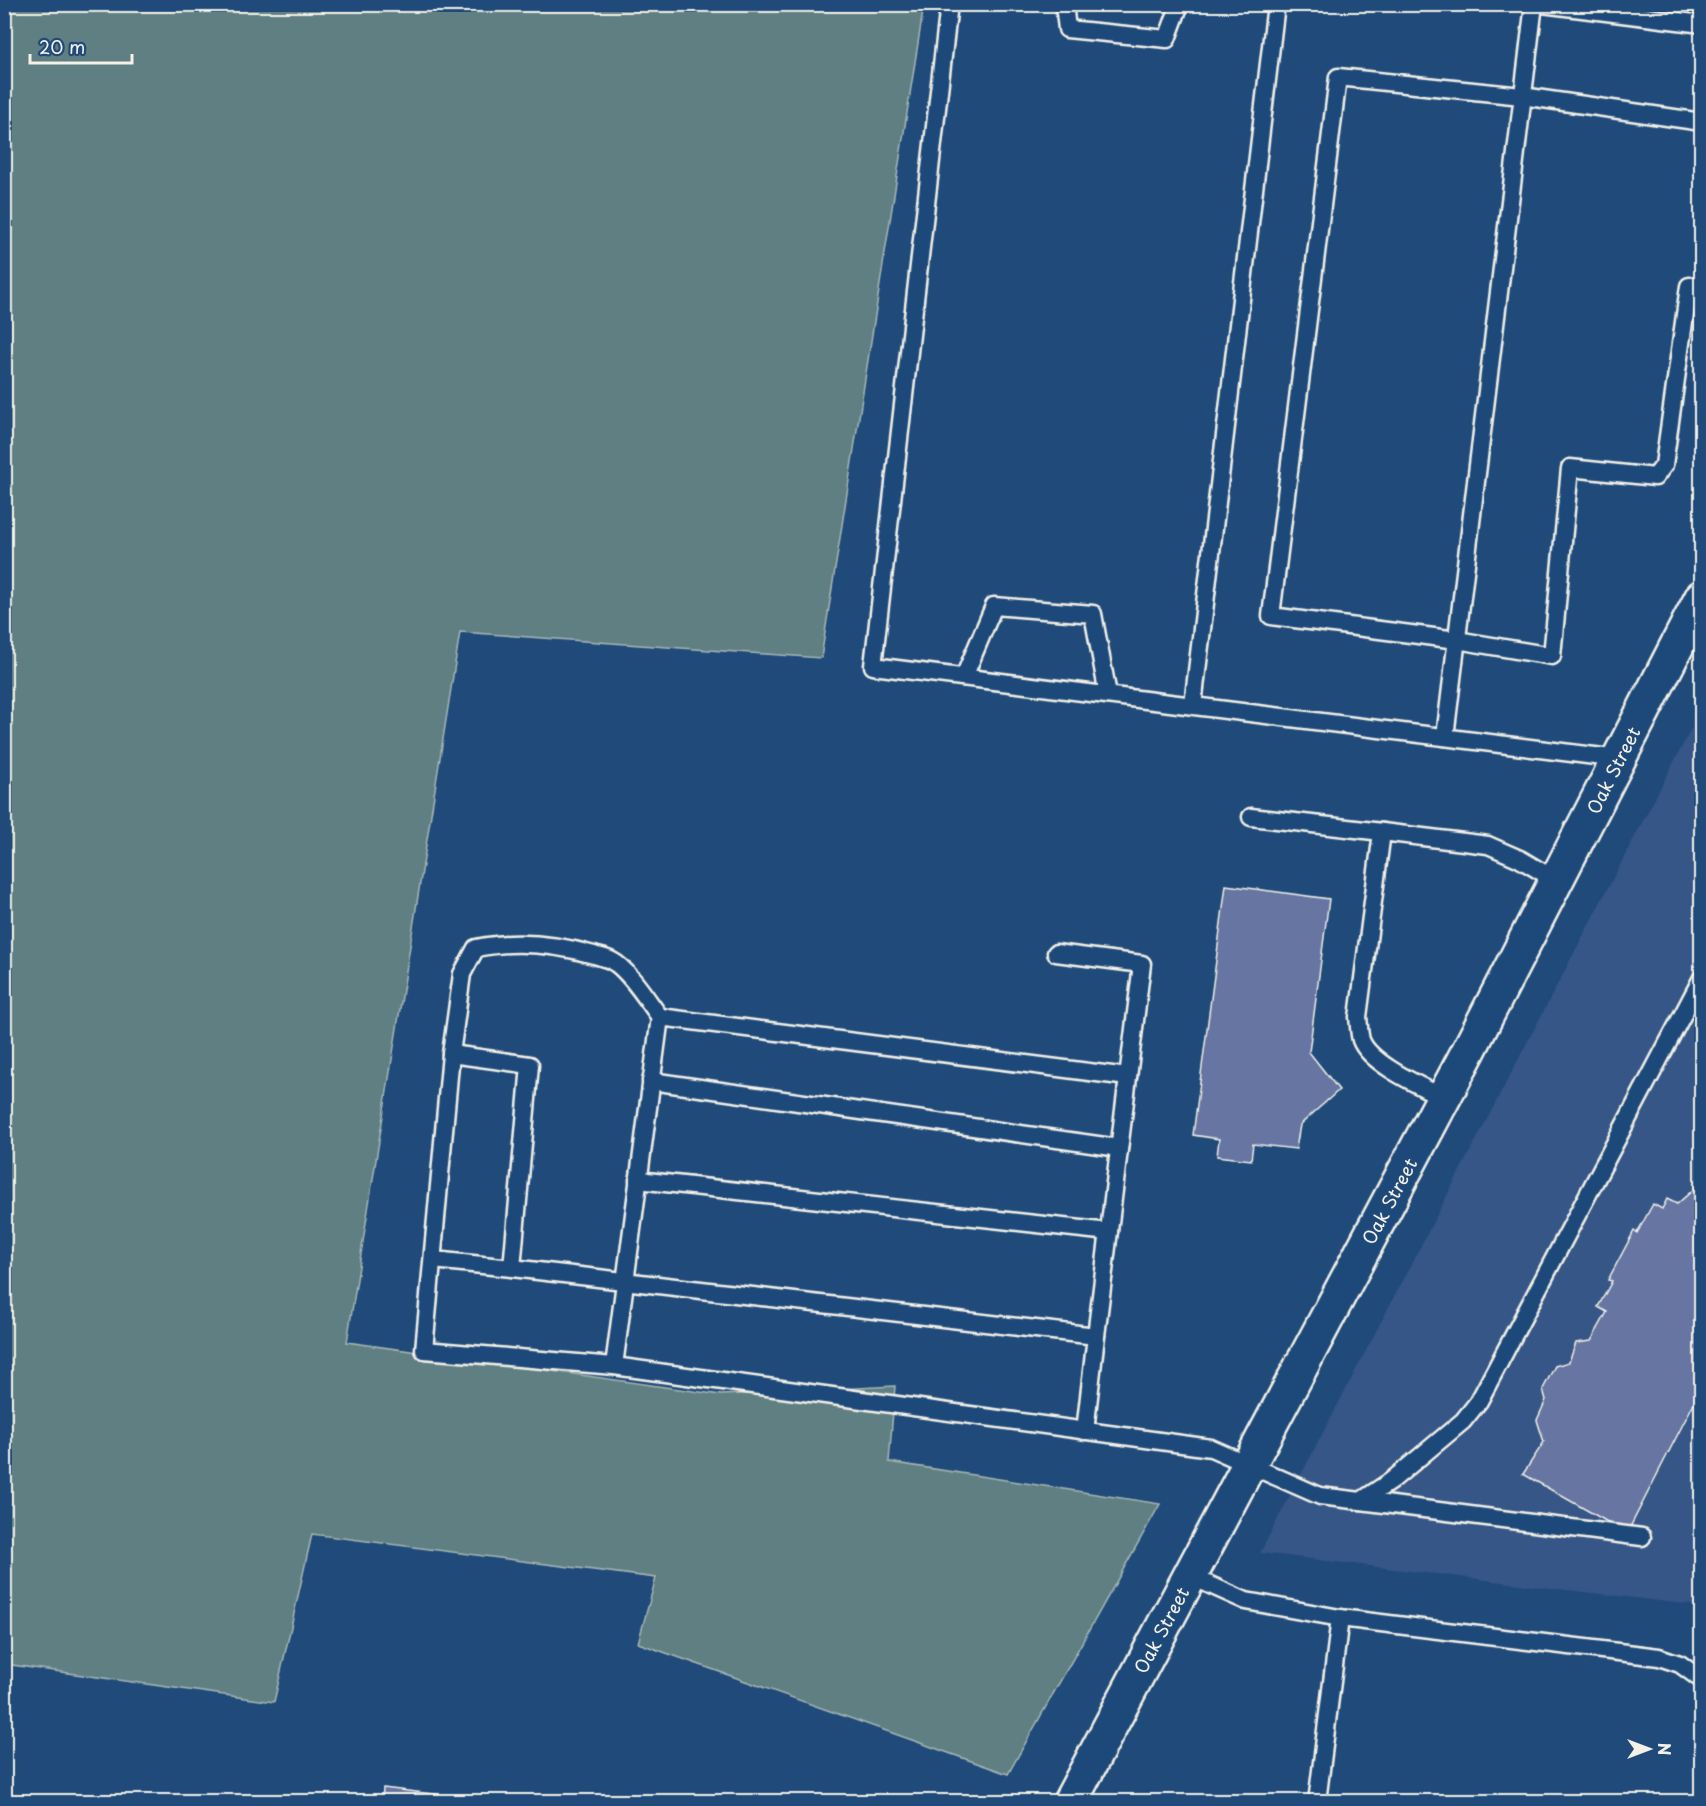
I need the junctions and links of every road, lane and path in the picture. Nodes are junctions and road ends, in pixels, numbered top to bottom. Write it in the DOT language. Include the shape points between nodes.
graph roads {
  1 [pos="949,4"];
  2 [pos="1064,4"];
  3 [pos="1180,4"];
  4 [pos="1276,4"];
  5 [pos="1534,4"];
  6 [pos="1542,4"];
  7 [pos="1701,24"];
  8 [pos="1522,96"];
  9 [pos="1701,122"];
  10 [pos="1701,286"];
  11 [pos="1701,597"];
  12 [pos="1457,640"];
  13 [pos="964,677"];
  14 [pos="1108,695"];
  15 [pos="1192,705"];
  16 [pos="1445,737"];
  17 [pos="1619,759"];
  18 [pos="1251,816"];
  19 [pos="1382,832"];
  20 [pos="1557,881"];
  21 [pos="1056,953"];
  22 [pos="1701,978"];
  23 [pos="660,1017"];
  24 [pos="451,1054"];
  25 [pos="1128,1077"];
  26 [pos="651,1081"];
  27 [pos="1444,1098"];
  28 [pos="1119,1148"];
  29 [pos="638,1180"];
  30 [pos="1109,1232"];
  31 [pos="432,1260"];
  32 [pos="512,1268"];
  33 [pos="624,1280"];
  34 [pos="1096,1336"];
  35 [pos="614,1366"];
  36 [pos="1085,1431"];
  37 [pos="1248,1466"];
  38 [pos="1361,1501"];
  39 [pos="1642,1537"];
  40 [pos="1190,1576"];
  41 [pos="1340,1618"];
  42 [pos="1701,1680"];
  43 [pos="1070,1802"];
  44 [pos="1317,1802"];
  1 -- 13 [label="lane" via="873,666"];
  2 -- 3 [label="lane" via="1067,29 1167,39"];
  4 -- 15 [label="lane"];
  5 -- 8 [label="lane"];
  6 -- 7 [label="lane"];
  8 -- 9 [label="lane"];
  8 -- 12 [label="lane"];
  8 -- 12 [label="lane" via="1338,77 1272,604 1271,616"];
  10 -- 12 [label="lane" via="1689,285 1664,465 1655,477 1570,468 1552,656"];
  11 -- 17 [label="street, Oak Street"];
  12 -- 16 [label="lane"];
  13 -- 14 [label="lane"];
  13 -- 14 [label="lane" via="994,606 1093,614"];
  14 -- 15 [label="lane"];
  15 -- 16 [label="lane"];
  16 -- 17 [label="lane"];
  17 -- 20 [label="street, Oak Street"];
  18 -- 19 [label="lane"];
  19 -- 20 [label="lane" via="1488,845"];
  19 -- 27 [label="lane" via="1358,1017 1361,1039 1377,1061"];
  20 -- 27 [label="street, Oak Street"];
  21 -- 25 [label="lane" via="1142,964"];
  22 -- 38 [label="lane" via="1479,1401 1463,1421"];
  23 -- 24 [label="lane" via="613,961 576,950 496,944 476,948 462,974"];
  23 -- 25 [label="lane"];
  23 -- 26 [label="lane"];
  24 -- 31 [label="lane"];
  24 -- 32 [label="lane" via="530,1065"];
  25 -- 28 [label="lane"];
  26 -- 28 [label="lane"];
  26 -- 29 [label="lane"];
  27 -- 37 [label="street, Oak Street"];
  28 -- 30 [label="lane"];
  29 -- 30 [label="lane"];
  29 -- 33 [label="lane"];
  30 -- 34 [label="lane"];
  31 -- 32 [label="lane"];
  31 -- 35 [label="lane" via="424,1350"];
  32 -- 33 [label="lane"];
  33 -- 34 [label="lane"];
  33 -- 35 [label="lane"];
  34 -- 36 [label="lane"];
  35 -- 36 [label="lane"];
  36 -- 37 [label="lane" via="1211,1448"];
  37 -- 38 [label="lane" via="1320,1496"];
  37 -- 40 [label="street, Oak Street"];
  38 -- 39 [label="lane"];
  40 -- 41 [label="lane" via="1245,1601"];
  40 -- 43 [label="street, Oak Street"];
  41 -- 42 [label="lane" via="1659,1658 1680,1664"];
  41 -- 44 [label="lane"];
}
